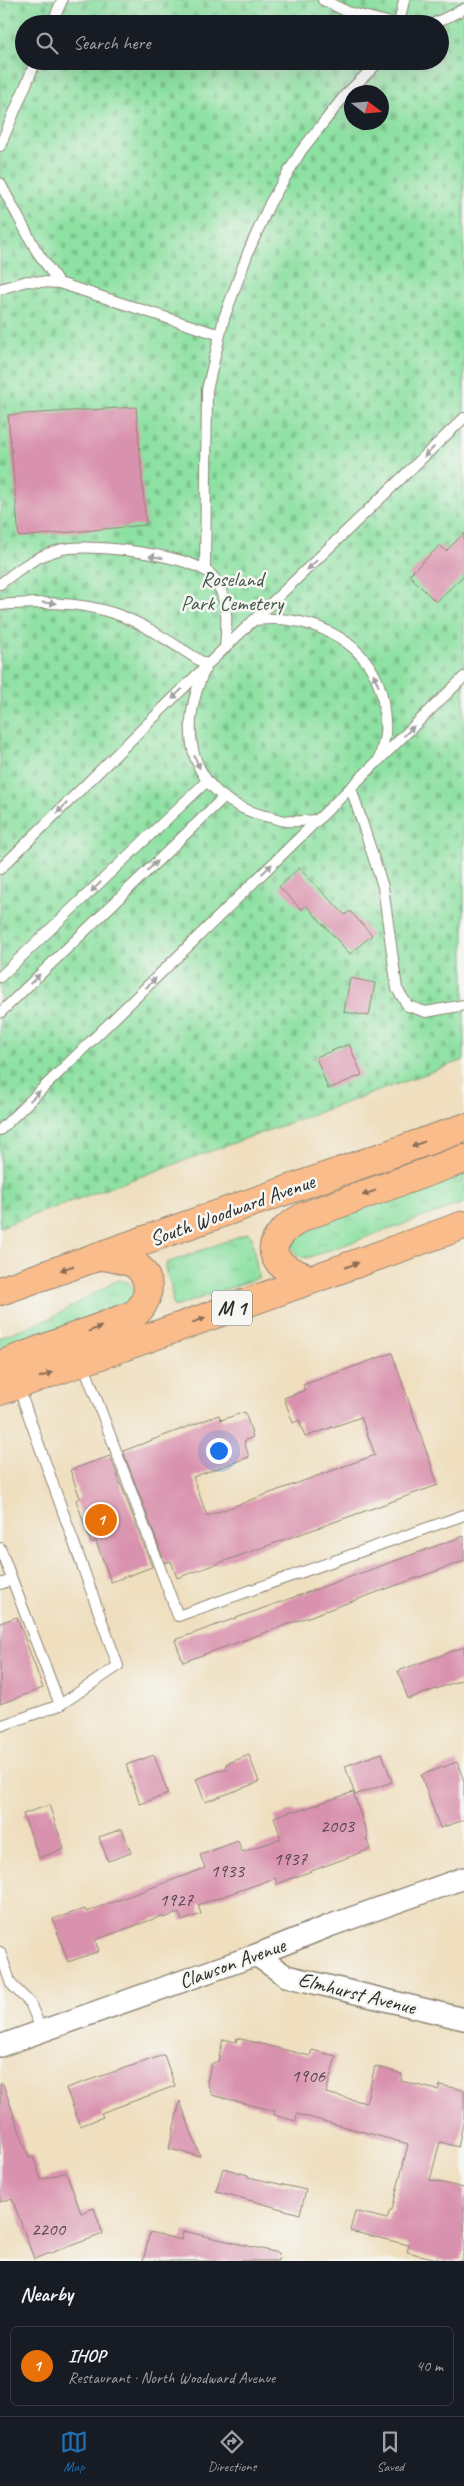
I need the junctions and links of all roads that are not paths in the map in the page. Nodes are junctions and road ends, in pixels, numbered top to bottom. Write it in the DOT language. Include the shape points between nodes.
graph roads {
  1 [pos="62,0"];
  2 [pos="323,0"];
  3 [pos="404,0"];
  4 [pos="464,9"];
  5 [pos="56,15"];
  6 [pos="360,15"];
  7 [pos="401,15"];
  8 [pos="449,16"];
  9 [pos="32,70"];
  10 [pos="371,70"];
  11 [pos="0,146"];
  12 [pos="0,183"];
  13 [pos="60,283"];
  14 [pos="0,289"];
  15 [pos="220,335"];
  16 [pos="464,418"];
  17 [pos="205,570"];
  18 [pos="0,584"];
  19 [pos="0,605"];
  20 [pos="254,620"];
  21 [pos="225,648"];
  22 [pos="207,665"];
  23 [pos="463,679"];
  24 [pos="378,761"];
  25 [pos="207,781"];
  26 [pos="350,788"];
  27 [pos="222,798"];
  28 [pos="318,820"];
  29 [pos="0,869"];
  30 [pos="0,977"];
  31 [pos="464,1005"];
  32 [pos="0,1013"];
  33 [pos="464,1128"];
  34 [pos="0,1130"];
  35 [pos="464,1159"];
  36 [pos="464,1225"];
  37 [pos="104,1256"];
  38 [pos="311,1280"];
  39 [pos="0,1292"];
  40 [pos="83,1362"];
  41 [pos="6,1380"];
  42 [pos="464,1514"];
  43 [pos="0,1548"];
  44 [pos="12,1580"];
  45 [pos="0,1584"];
  46 [pos="60,1705"];
  47 [pos="0,1726"];
  48 [pos="464,1878"];
  49 [pos="0,1952"];
  50 [pos="256,1956"];
  51 [pos="464,2019"];
  52 [pos="42,2031"];
  53 [pos="0,2046"];
  1 -- 5 [label="lane"];
  2 -- 6 [label="lane"];
  3 -- 7 [label="lane"];
  4 -- 8 [label="lane"];
  9 -- 11 [label="lane"];
  10 -- 15 [label="lane" via="346,94 300,151 270,203 249,250"];
  12 -- 13 [label="lane" via="36,250"];
  13 -- 14 [label="lane" via="27,281"];
  13 -- 15 [label="lane"];
  15 -- 17 [label="lane" via="207,390"];
  16 -- 20 [label="lane, one-way"];
  17 -- 18 [label="lane, one-way" via="178,560 87,546 46,554 24,564"];
  17 -- 21 [label="lane" via="213,576 228,614"];
  19 -- 22 [label="lane, one-way" via="39,602 90,606 142,626"];
  20 -- 21 [label="lane"];
  24 -- 20 [label="lane, one-way" via="386,733 384,701 365,658 352,644 318,627 287,619"];
  21 -- 22 [label="lane"];
  22 -- 25 [label="lane, one-way" via="197,686 189,729 194,754"];
  22 -- 29 [label="lane, one-way"];
  24 -- 23 [label="lane, one-way"];
  24 -- 26 [label="lane"];
  25 -- 27 [label="lane"];
  25 -- 30 [label="lane, one-way"];
  26 -- 28 [label="lane"];
  26 -- 31 [label="lane" via="383,887 397,990 408,1006 426,1012"];
  27 -- 28 [label="lane" via="252,812 287,821"];
  32 -- 27 [label="lane, one-way"];
  34 -- 28 [label="lane, one-way"];
  33 -- 37 [label="main road, South Woodward Avenue, one-way"];
  35 -- 38 [label="main road, one-way" via="287,1225 277,1239 275,1250 278,1258 288,1269"];
  38 -- 36 [label="main road, M 1, one-way"];
  37 -- 39 [label="main road, South Woodward Avenue, one-way"];
  41 -- 37 [label="main road, one-way" via="143,1307 148,1297 148,1282 137,1266"];
  40 -- 38 [label="main road, M 1, one-way"];
  41 -- 40 [label="main road, M 1, one-way"];
  40 -- 42 [label="lane" via="178,1616"];
  41 -- 46 [label="lane" via="118,1666"];
  43 -- 44 [label="lane"];
  44 -- 45 [label="lane"];
  44 -- 46 [label="lane"];
  46 -- 47 [label="lane"];
  48 -- 50 [label="street, Clawson Avenue"];
  49 -- 52 [label="lane" via="11,1984 30,2004"];
  50 -- 51 [label="street, Elmhurst Avenue" via="286,1976"];
  50 -- 52 [label="street, Clawson Avenue"];
  52 -- 53 [label="street, Clawson Avenue"];
}
